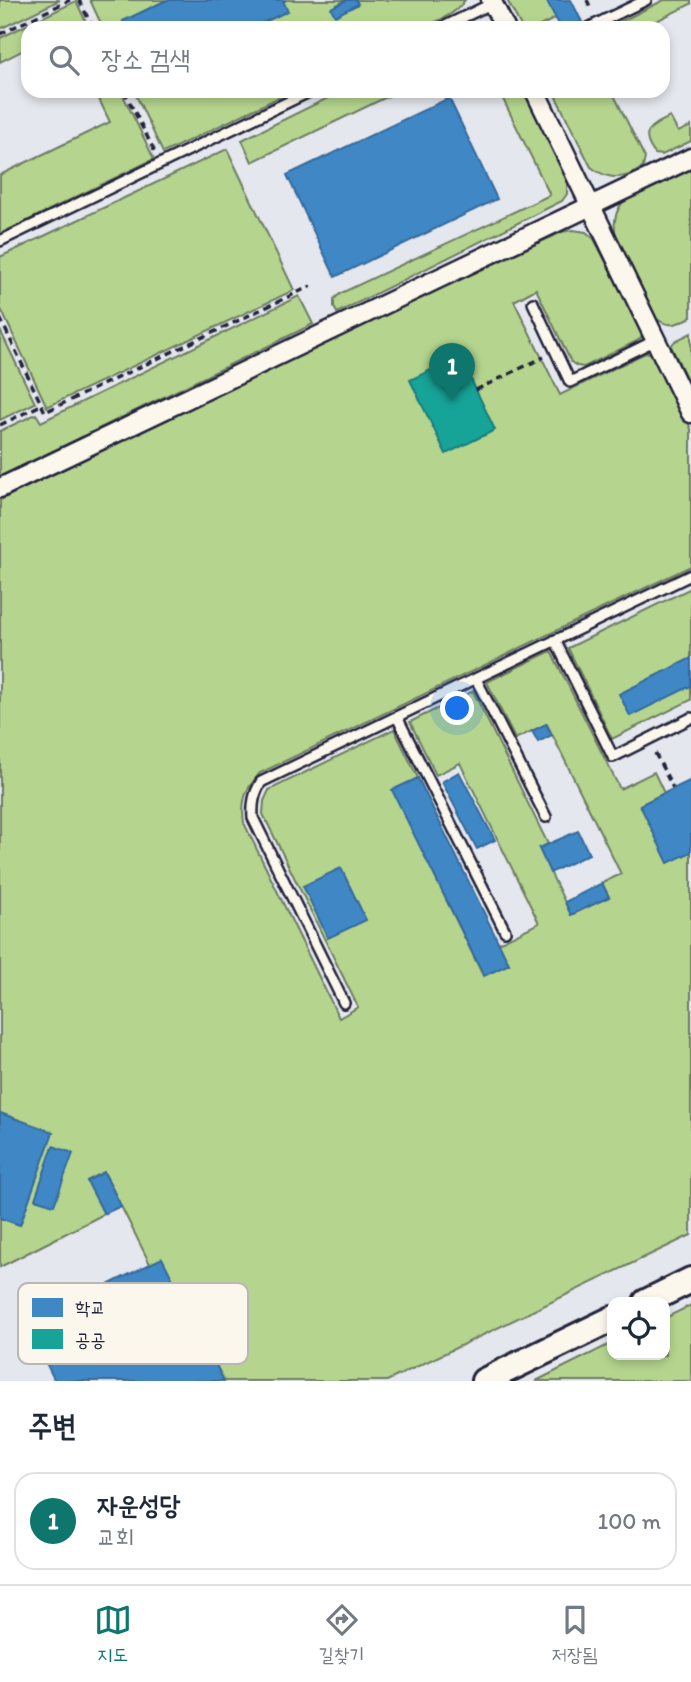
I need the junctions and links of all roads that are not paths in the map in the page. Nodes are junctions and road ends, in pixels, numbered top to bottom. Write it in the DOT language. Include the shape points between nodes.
graph roads {
  1 [pos="646,0"];
  2 [pos="492,2"];
  3 [pos="455,21"];
  4 [pos="502,21"];
  5 [pos="602,21"];
  6 [pos="297,98"];
  7 [pos="538,98"];
  8 [pos="691,158"];
  9 [pos="591,206"];
  10 [pos="0,241"];
  11 [pos="533,303"];
  12 [pos="656,340"];
  13 [pos="691,413"];
  14 [pos="0,488"];
  15 [pos="691,575"];
  16 [pos="555,640"];
  17 [pos="476,678"];
  18 [pos="397,717"];
  19 [pos="691,718"];
  20 [pos="546,817"];
  21 [pos="505,931"];
  22 [pos="344,1003"];
  23 [pos="691,1280"];
  24 [pos="656,1297"];
  25 [pos="607,1321"];
  26 [pos="484,1381"];
  1 -- 5 [label="lane"];
  2 -- 3 [label="lane"];
  2 -- 4 [label="street"];
  6 -- 10 [label="lane"];
  7 -- 9 [label="street"];
  8 -- 9 [label="street"];
  9 -- 12 [label="street"];
  9 -- 14 [label="street"];
  11 -- 12 [label="lane" via="570,382"];
  12 -- 13 [label="street"];
  15 -- 16 [label="lane"];
  16 -- 17 [label="lane"];
  16 -- 19 [label="lane" via="613,757"];
  17 -- 18 [label="lane"];
  17 -- 20 [label="lane"];
  18 -- 21 [label="lane"];
  18 -- 22 [label="lane" via="261,782 252,805 253,818"];
  23 -- 24 [label="street"];
  25 -- 26 [label="street"];
}
